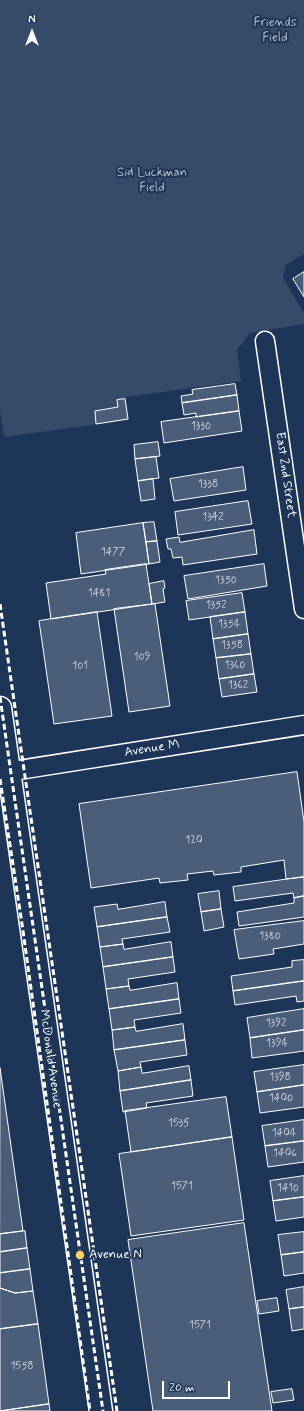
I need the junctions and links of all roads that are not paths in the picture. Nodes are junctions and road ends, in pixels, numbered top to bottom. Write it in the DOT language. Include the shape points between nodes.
graph roads {
  1 [pos="265,341"];
  2 [pos="304,609"];
  3 [pos="0,708"];
  4 [pos="304,726"];
  5 [pos="5,772"];
  6 [pos="100,1411"];
  1 -- 2 [label="street, East 2nd Street"];
  3 -- 5 [label="main road, McDonald Avenue"];
  4 -- 5 [label="street, Avenue M"];
  5 -- 6 [label="main road, McDonald Avenue"];
}
